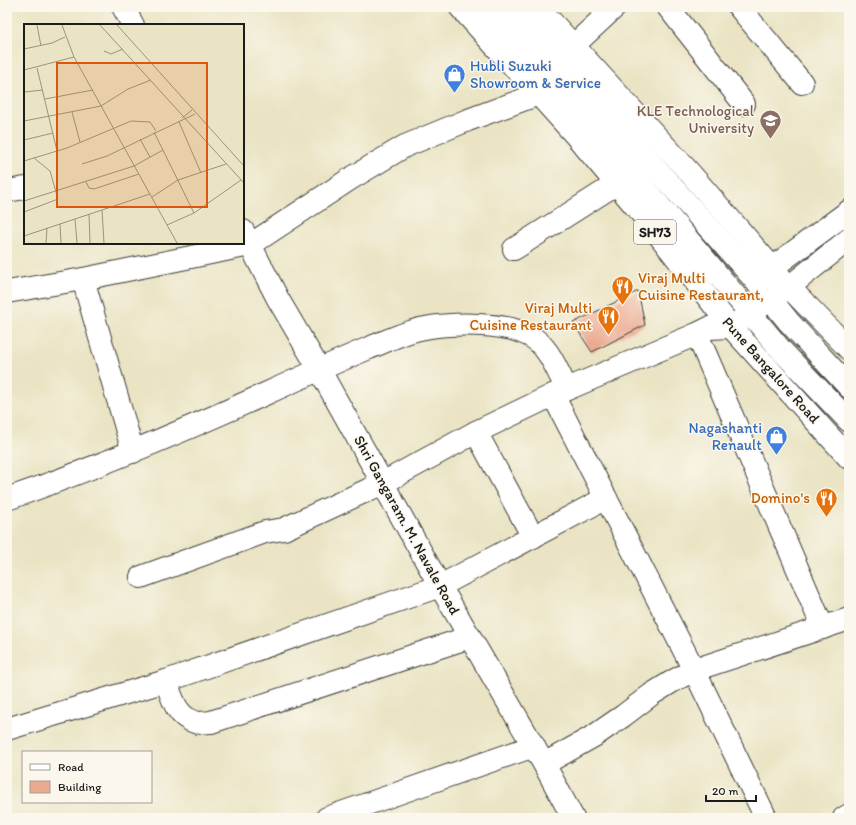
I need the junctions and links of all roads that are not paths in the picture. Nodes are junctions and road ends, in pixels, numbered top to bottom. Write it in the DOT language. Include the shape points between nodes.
graph roads {
  1 [pos="123,7"];
  2 [pos="460,7"];
  3 [pos="486,7"];
  4 [pos="513,7"];
  5 [pos="538,7"];
  6 [pos="615,7"];
  7 [pos="668,7"];
  8 [pos="739,7"];
  9 [pos="132,24"];
  10 [pos="573,46"];
  11 [pos="802,83"];
  12 [pos="539,94"];
  13 [pos="744,104"];
  14 [pos="616,184"];
  15 [pos="24,188"];
  16 [pos="7,191"];
  17 [pos="849,211"];
  18 [pos="247,238"];
  19 [pos="849,239"];
  20 [pos="223,244"];
  21 [pos="514,249"];
  22 [pos="772,267"];
  23 [pos="83,279"];
  24 [pos="754,280"];
  25 [pos="790,288"];
  26 [pos="7,292"];
  27 [pos="735,295"];
  28 [pos="770,300"];
  29 [pos="751,313"];
  30 [pos="707,323"];
  31 [pos="731,326"];
  32 [pos="849,349"];
  33 [pos="319,369"];
  34 [pos="849,387"];
  35 [pos="560,392"];
  36 [pos="849,421"];
  37 [pos="476,432"];
  38 [pos="133,452"];
  39 [pos="849,458"];
  40 [pos="383,483"];
  41 [pos="606,498"];
  42 [pos="7,499"];
  43 [pos="533,537"];
  44 [pos="141,576"];
  45 [pos="440,586"];
  46 [pos="849,619"];
  47 [pos="823,628"];
  48 [pos="470,637"];
  49 [pos="694,670"];
  50 [pos="166,681"];
  51 [pos="7,729"];
  52 [pos="539,755"];
  53 [pos="849,815"];
  54 [pos="327,818"];
  55 [pos="573,818"];
  56 [pos="766,818"];
  57 [pos="844,818"];
  1 -- 9 [label="street"];
  2 -- 12 [label="street, Pune Bangalore Road / SH73"];
  3 -- 27 [label="street" via="568,97"];
  4 -- 24 [label="street"];
  5 -- 10 [label="street"];
  6 -- 10 [label="street"];
  7 -- 13 [label="street"];
  8 -- 11 [label="street"];
  10 -- 22 [label="street"];
  12 -- 14 [label="street, Pune Bangalore Road / SH73"];
  12 -- 18 [label="street" via="405,146"];
  14 -- 21 [label="street"];
  14 -- 30 [label="street, Pune Bangalore Road / SH73"];
  15 -- 16 [label="street"];
  17 -- 22 [label="street"];
  18 -- 33 [label="street, Shri Gangaram. M. Navale Road" via="278,299"];
  19 -- 25 [label="street"];
  20 -- 23 [label="street"];
  22 -- 24 [label="street"];
  22 -- 25 [label="street"];
  23 -- 26 [label="street"];
  23 -- 38 [label="street"];
  24 -- 27 [label="street"];
  24 -- 28 [label="street"];
  25 -- 28 [label="street"];
  25 -- 32 [label="street"];
  27 -- 29 [label="street"];
  27 -- 30 [label="street"];
  28 -- 29 [label="street"];
  28 -- 34 [label="street"];
  29 -- 31 [label="street"];
  29 -- 36 [label="street"];
  30 -- 31 [label="street, Pune Bangalore Road / SH73"];
  30 -- 35 [label="street"];
  30 -- 47 [label="street"];
  31 -- 39 [label="street, Pune Bangalore Road / SH73"];
  33 -- 35 [label="street" via="424,328 451,325 498,326 530,335 540,342"];
  33 -- 38 [label="street"];
  33 -- 40 [label="street, Shri Gangaram. M. Navale Road"];
  35 -- 37 [label="street"];
  35 -- 41 [label="street"];
  37 -- 40 [label="street"];
  37 -- 43 [label="street"];
  38 -- 42 [label="street"];
  40 -- 44 [label="street" via="284,529 265,532"];
  40 -- 45 [label="street, Shri Gangaram. M. Navale Road"];
  41 -- 43 [label="street"];
  41 -- 49 [label="street"];
  43 -- 45 [label="street"];
  45 -- 48 [label="street, Shri Gangaram. M. Navale Road"];
  45 -- 50 [label="street"];
  46 -- 47 [label="street"];
  47 -- 49 [label="street"];
  48 -- 50 [label="street" via="211,722 196,723 182,716"];
  48 -- 52 [label="street, Shri Gangaram. M. Navale Road"];
  49 -- 52 [label="street" via="652,694 594,736"];
  49 -- 56 [label="street"];
  50 -- 51 [label="street"];
  52 -- 54 [label="street"];
  52 -- 55 [label="street, Shri Gangaram. M. Navale Road"];
  53 -- 57 [label="street"];
}
